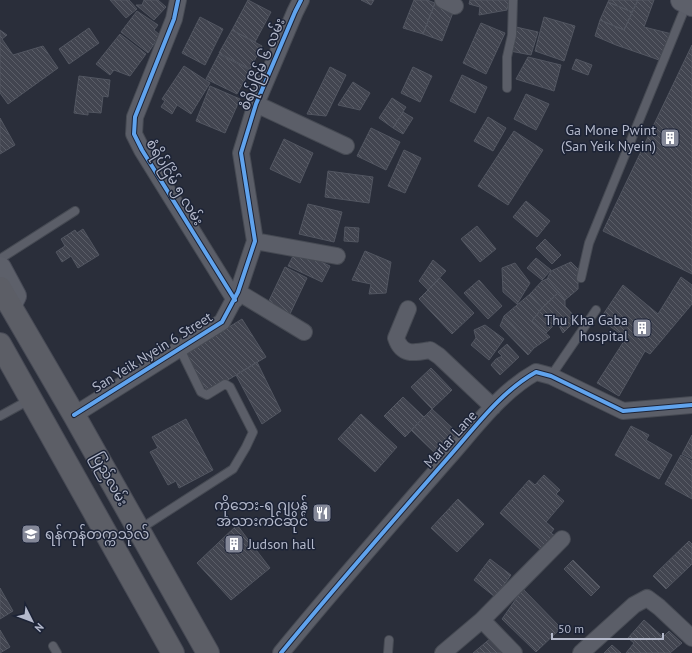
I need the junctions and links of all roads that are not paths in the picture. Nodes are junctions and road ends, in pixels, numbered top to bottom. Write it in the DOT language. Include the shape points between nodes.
graph roads {
  1 [pos="178,0"];
  2 [pos="301,0"];
  3 [pos="513,0"];
  4 [pos="687,2"];
  5 [pos="507,88"];
  6 [pos="256,104"];
  7 [pos="346,146"];
  8 [pos="75,211"];
  9 [pos="255,241"];
  10 [pos="337,256"];
  11 [pos="0,259"];
  12 [pos="0,268"];
  13 [pos="581,278"];
  14 [pos="236,296"];
  15 [pos="5,297"];
  16 [pos="408,309"];
  17 [pos="596,310"];
  18 [pos="304,332"];
  19 [pos="180,348"];
  20 [pos="1,349"];
  21 [pos="551,376"];
  22 [pos="32,399"];
  23 [pos="692,405"];
  24 [pos="494,408"];
  25 [pos="74,415"];
  26 [pos="0,416"];
  27 [pos="138,530"];
  28 [pos="562,539"];
  29 [pos="482,620"];
  30 [pos="692,638"];
  31 [pos="389,640"];
  32 [pos="173,653"];
  33 [pos="208,653"];
  34 [pos="281,653"];
  35 [pos="388,653"];
  36 [pos="443,653"];
  37 [pos="514,653"];
  38 [pos="581,653"];
  1 -- 14 [label="street, စံရိပ်ငြိမ် ၅ လမ်း" via="174,19 135,118 134,134"];
  2 -- 6 [label="street, စံရိပ်ငြိမ် ၆ လမ်း"];
  3 -- 5 [label="lane" via="512,35 507,56"];
  4 -- 13 [label="lane" via="589,243"];
  6 -- 7 [label="street"];
  6 -- 9 [label="street, စံရိပ်ငြိမ် ၆ လမ်း" via="241,153"];
  8 -- 11 [label="lane"];
  9 -- 10 [label="street"];
  9 -- 14 [label="street, စံရိပ်ငြိမ် ၆ လမ်း"];
  12 -- 15 [label="main road" via="15,296"];
  14 -- 18 [label="street"];
  14 -- 19 [label="street, San Yeik Nyein 6 Street" via="222,322"];
  15 -- 25 [label="highway, ပြည်လမ်း"];
  16 -- 24 [label="street" via="396,338 399,345 406,352 430,350"];
  17 -- 21 [label="lane"];
  19 -- 25 [label="street, San Yeik Nyein 6 Street"];
  19 -- 27 [label="lane" via="201,392 207,395 225,384 230,387 253,432 232,469"];
  20 -- 22 [label="highway"];
  21 -- 23 [label="street, Marlar Lane" via="623,411"];
  21 -- 24 [label="street, Marlar Lane" via="536,372 523,380"];
  22 -- 26 [label="lane"];
  22 -- 32 [label="highway"];
  24 -- 34 [label="street, Marlar Lane" via="402,510"];
  25 -- 27 [label="highway, ပြည်လမ်း"];
  27 -- 33 [label="highway, ပြည်လမ်း"];
  28 -- 29 [label="street"];
  29 -- 36 [label="street"];
  29 -- 37 [label="street"];
  30 -- 38 [label="street" via="647,598 634,605"];
  31 -- 35 [label="lane"];
}
